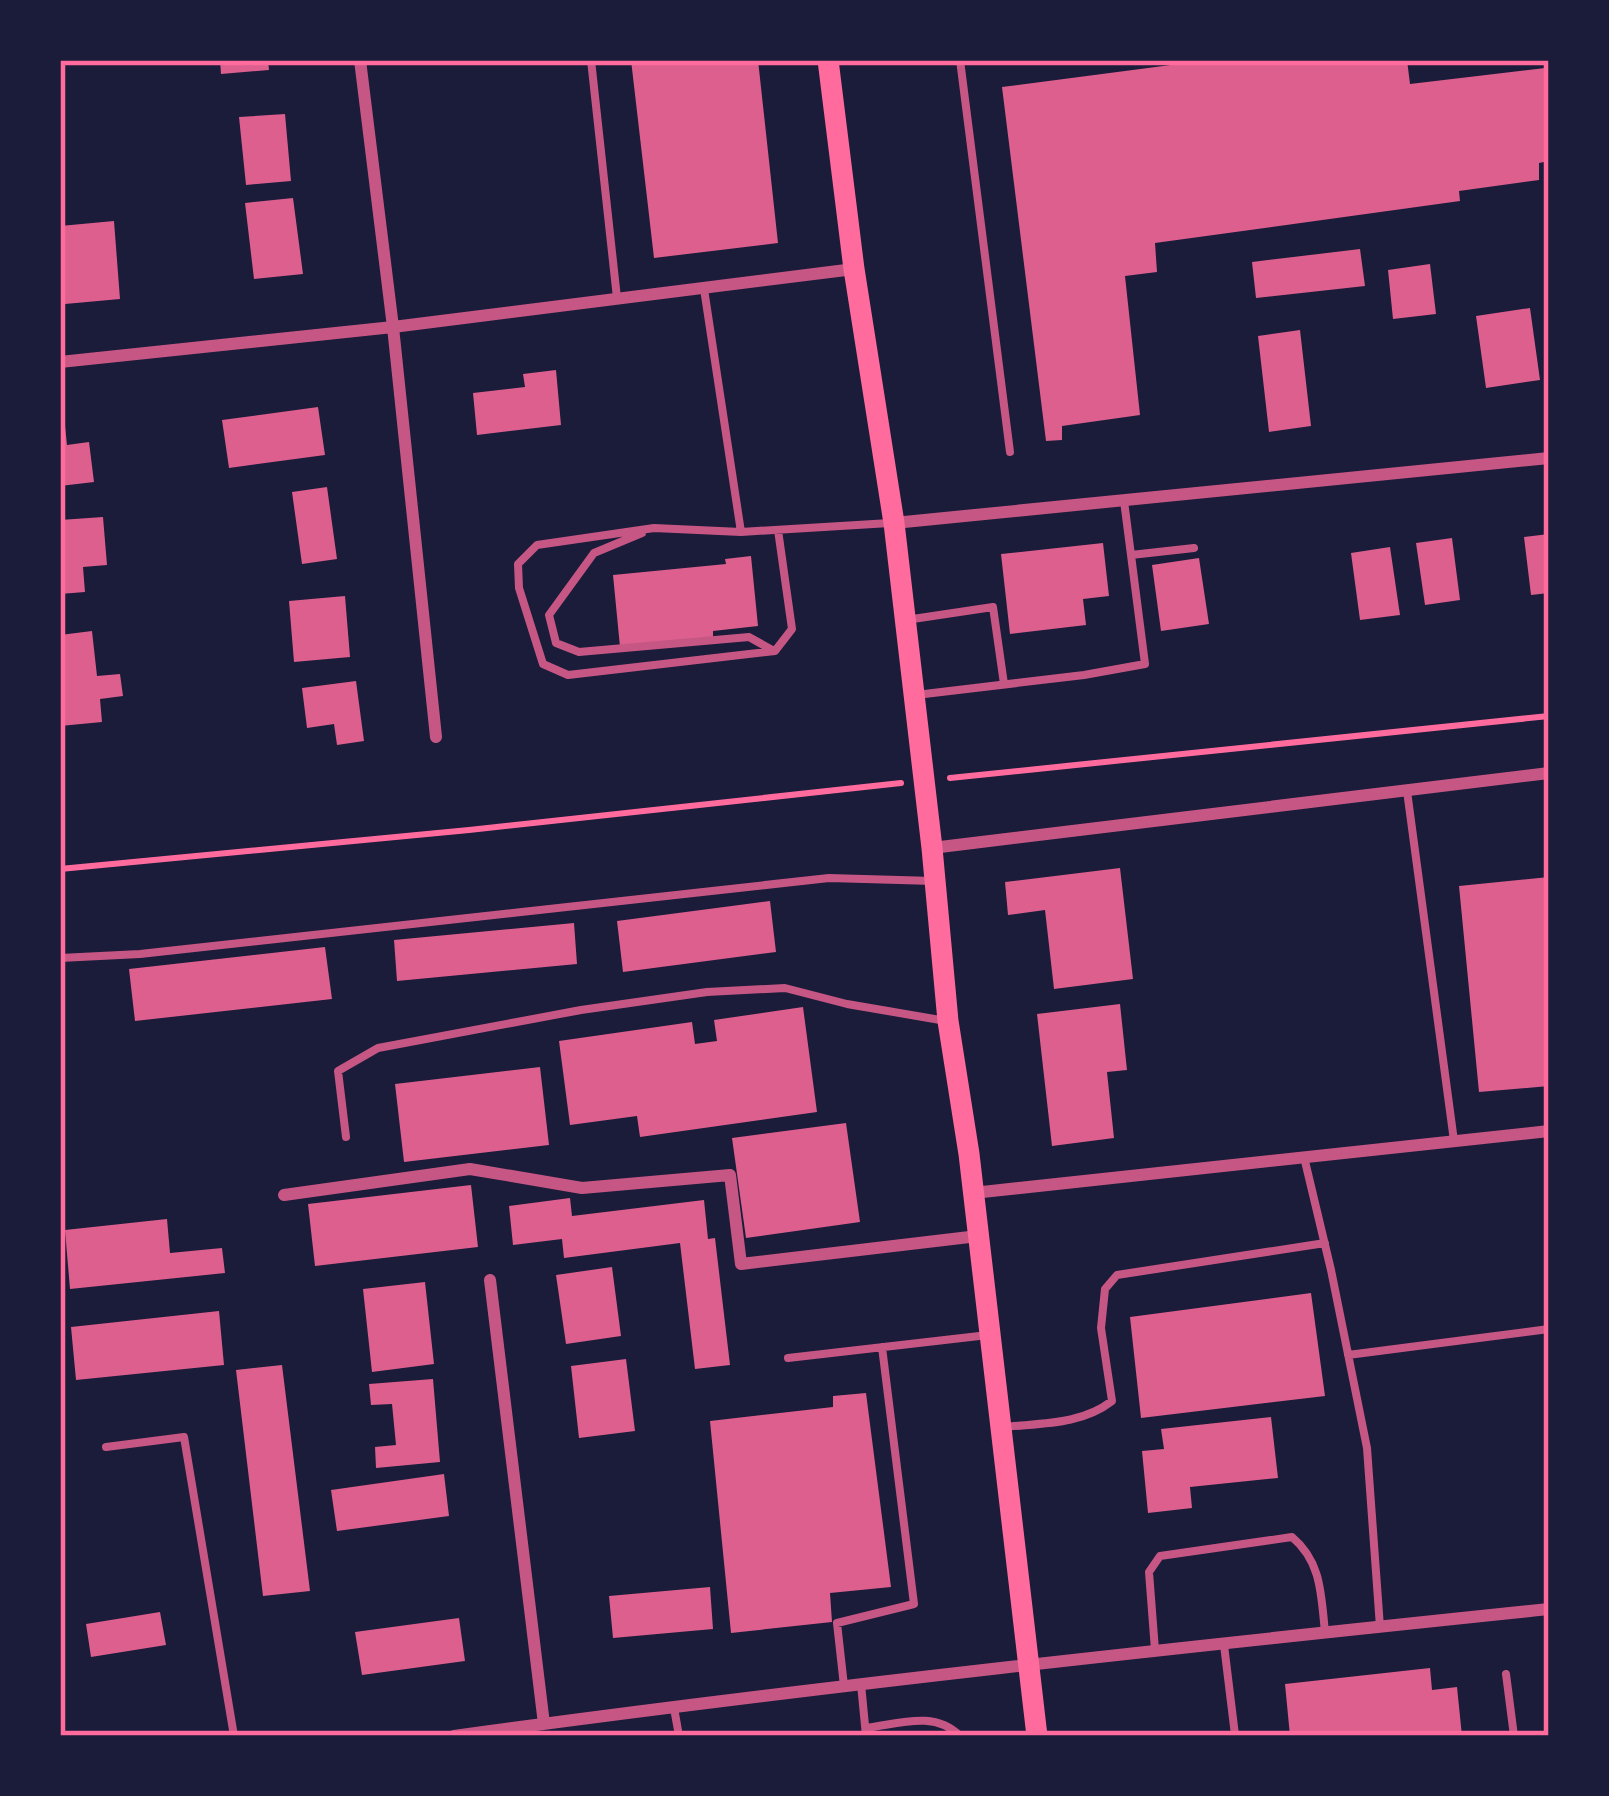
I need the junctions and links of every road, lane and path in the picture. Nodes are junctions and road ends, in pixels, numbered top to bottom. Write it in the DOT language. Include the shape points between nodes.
graph roads {
  1 [pos="360,60"];
  2 [pos="591,60"];
  3 [pos="827,60"];
  4 [pos="960,60"];
  5 [pos="854,269"];
  6 [pos="704,289"];
  7 [pos="617,300"];
  8 [pos="393,327"];
  9 [pos="60,362"];
  10 [pos="1010,452"];
  11 [pos="1549,458"];
  12 [pos="1124,501"];
  13 [pos="894,523"];
  14 [pos="654,528"];
  15 [pos="778,530"];
  16 [pos="741,532"];
  17 [pos="1194,548"];
  18 [pos="1131,555"];
  19 [pos="905,620"];
  20 [pos="775,651"];
  21 [pos="1004,684"];
  22 [pos="914,695"];
  23 [pos="1549,716"];
  24 [pos="1383,732"];
  25 [pos="436,736"];
  26 [pos="1549,773"];
  27 [pos="1407,790"];
  28 [pos="501,826"];
  29 [pos="932,848"];
  30 [pos="60,869"];
  31 [pos="935,881"];
  32 [pos="60,958"];
  33 [pos="947,1021"];
  34 [pos="1549,1130"];
  35 [pos="346,1137"];
  36 [pos="1454,1141"];
  37 [pos="1304,1157"];
  38 [pos="973,1193"];
  39 [pos="284,1195"];
  40 [pos="978,1236"];
  41 [pos="1324,1243"];
  42 [pos="490,1280"];
  43 [pos="1549,1329"];
  44 [pos="990,1335"];
  45 [pos="883,1347"];
  46 [pos="1348,1355"];
  47 [pos="788,1358"];
  48 [pos="1001,1427"];
  49 [pos="106,1447"];
  50 [pos="1549,1609"];
  51 [pos="1381,1627"];
  52 [pos="1325,1632"];
  53 [pos="1224,1645"];
  54 [pos="1155,1650"];
  55 [pos="1029,1663"];
  56 [pos="1506,1675"];
  57 [pos="861,1684"];
  58 [pos="844,1686"];
  59 [pos="674,1707"];
  60 [pos="544,1724"];
  61 [pos="866,1732"];
  62 [pos="234,1736"];
  63 [pos="454,1736"];
  64 [pos="679,1736"];
  65 [pos="960,1736"];
  66 [pos="1037,1736"];
  67 [pos="1223,1736"];
  68 [pos="1236,1736"];
  69 [pos="1514,1736"];
  1 -- 8 [label="street"];
  2 -- 7 [label="lane"];
  3 -- 5 [label="main road"];
  4 -- 10 [label="lane"];
  5 -- 6 [label="street"];
  5 -- 13 [label="main road"];
  6 -- 7 [label="street"];
  6 -- 16 [label="lane"];
  7 -- 8 [label="street"];
  8 -- 9 [label="street"];
  8 -- 25 [label="street"];
  11 -- 12 [label="street"];
  12 -- 13 [label="street"];
  12 -- 18 [label="lane"];
  13 -- 15 [label="lane"];
  13 -- 19 [label="main road"];
  14 -- 16 [label="lane"];
  14 -- 20 [label="lane" via="594,553 549,615 556,644 579,652 749,637"];
  14 -- 20 [label="lane" via="537,544 518,564 543,664 568,675"];
  15 -- 16 [label="lane"];
  15 -- 20 [label="lane" via="792,629"];
  17 -- 18 [label="lane"];
  18 -- 21 [label="lane" via="1145,664"];
  19 -- 21 [label="lane" via="993,607"];
  19 -- 22 [label="main road"];
  21 -- 22 [label="lane"];
  22 -- 29 [label="main road"];
  23 -- 24 [label="path"];
  26 -- 27 [label="street"];
  27 -- 29 [label="street"];
  27 -- 36 [label="lane"];
  28 -- 30 [label="path"];
  29 -- 31 [label="main road"];
  31 -- 32 [label="lane" via="810,880"];
  31 -- 33 [label="main road"];
  33 -- 35 [label="lane" via="785,988 581,1010 379,1048 338,1071"];
  33 -- 38 [label="main road"];
  34 -- 36 [label="street"];
  36 -- 37 [label="street"];
  37 -- 38 [label="street"];
  37 -- 41 [label="lane"];
  38 -- 40 [label="main road"];
  39 -- 40 [label="street" via="470,1169 582,1188 730,1175 741,1264"];
  40 -- 44 [label="main road"];
  41 -- 46 [label="lane"];
  41 -- 48 [label="lane" via="1117,1276 1105,1289 1101,1328 1112,1401 1078,1420"];
  42 -- 60 [label="street"];
  43 -- 46 [label="lane"];
  44 -- 45 [label="lane"];
  44 -- 48 [label="main road"];
  45 -- 47 [label="lane"];
  45 -- 58 [label="lane" via="914,1604 837,1623"];
  46 -- 51 [label="lane" via="1367,1448"];
  48 -- 55 [label="main road"];
  49 -- 62 [label="lane" via="184,1437"];
  50 -- 51 [label="street"];
  51 -- 52 [label="street"];
  52 -- 53 [label="street"];
  52 -- 54 [label="lane" via="1319,1574 1292,1537 1160,1556 1149,1572"];
  53 -- 54 [label="street"];
  53 -- 68 [label="lane"];
  54 -- 55 [label="street"];
  55 -- 57 [label="street"];
  55 -- 66 [label="main road"];
  56 -- 69 [label="lane"];
  57 -- 58 [label="street"];
  57 -- 61 [label="lane"];
  58 -- 59 [label="street"];
  59 -- 60 [label="street"];
  59 -- 64 [label="lane"];
  60 -- 63 [label="street"];
  61 -- 65 [label="lane" via="932,1719"];
  67 -- 68 [label="lane"];
}
